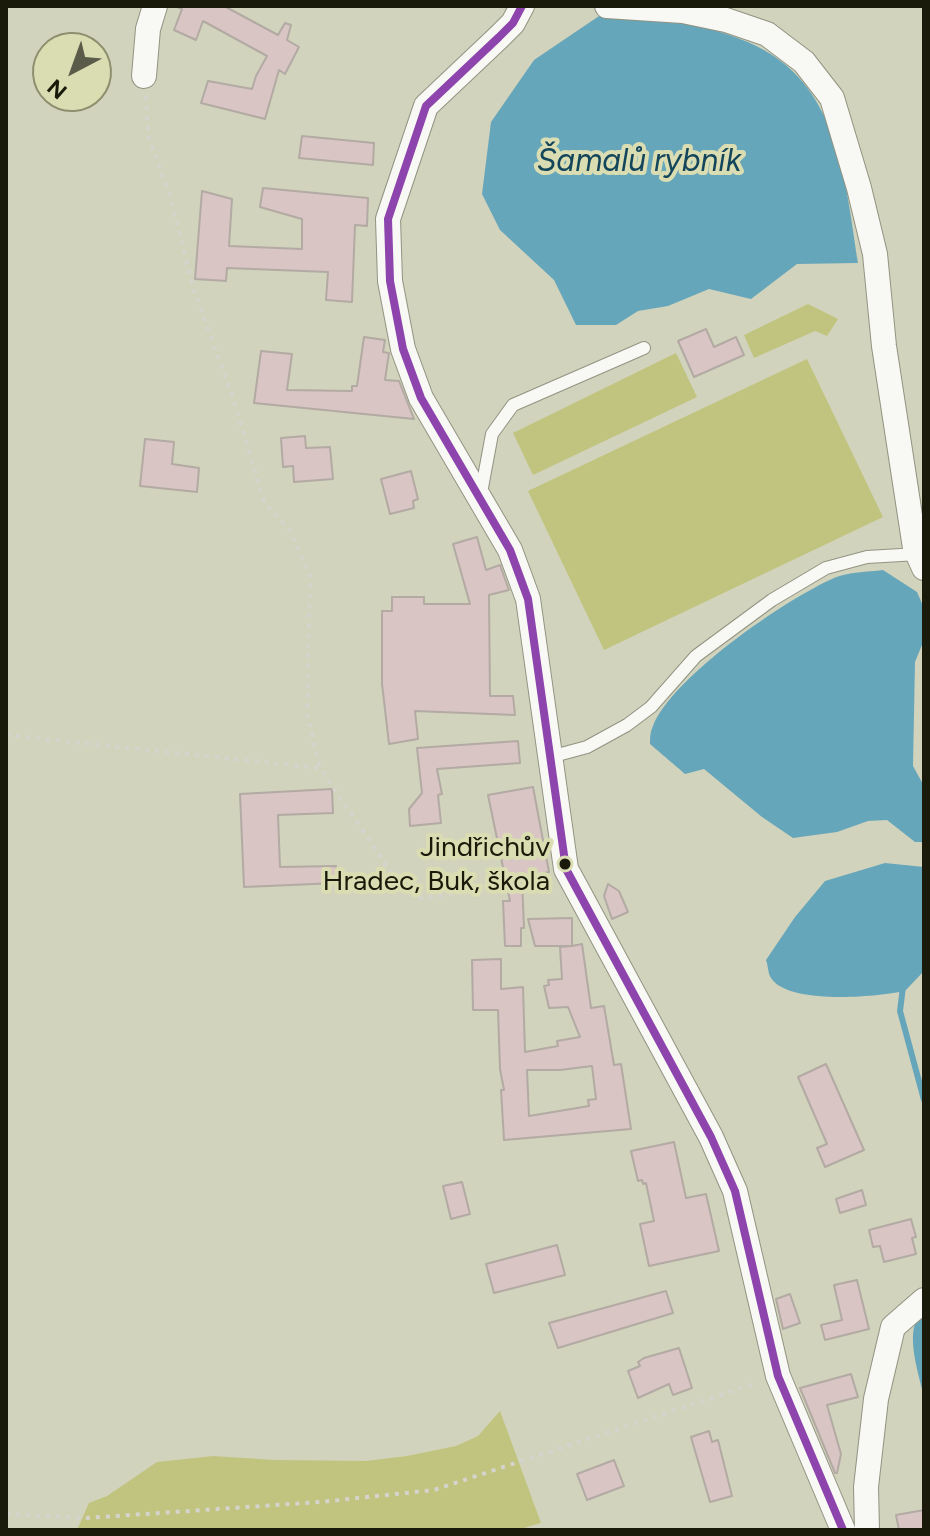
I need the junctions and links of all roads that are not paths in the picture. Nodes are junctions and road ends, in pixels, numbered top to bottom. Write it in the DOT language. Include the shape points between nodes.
graph roads {
  1 [pos="155,6"];
  2 [pos="522,6"];
  3 [pos="607,6"];
  4 [pos="144,76"];
  5 [pos="644,348"];
  6 [pos="480,496"];
  7 [pos="921,561"];
  8 [pos="550,757"];
  9 [pos="924,1300"];
  10 [pos="843,1530"];
  11 [pos="867,1530"];
  1 -- 4 [label="street"];
  2 -- 6 [label="street" via="506,30 426,106 388,219 390,281 403,349 421,398"];
  3 -- 7 [label="street" via="683,11 767,34 804,62 832,98 875,254 884,346"];
  5 -- 6 [label="lane" via="513,405 492,434"];
  6 -- 8 [label="street" via="510,550 528,599"];
  7 -- 8 [label="lane" via="867,557 826,568 696,656 651,707 627,725 587,747"];
  8 -- 10 [label="street" via="566,869 735,1191 778,1376"];
  9 -- 11 [label="street" via="893,1327 876,1399"];
}
